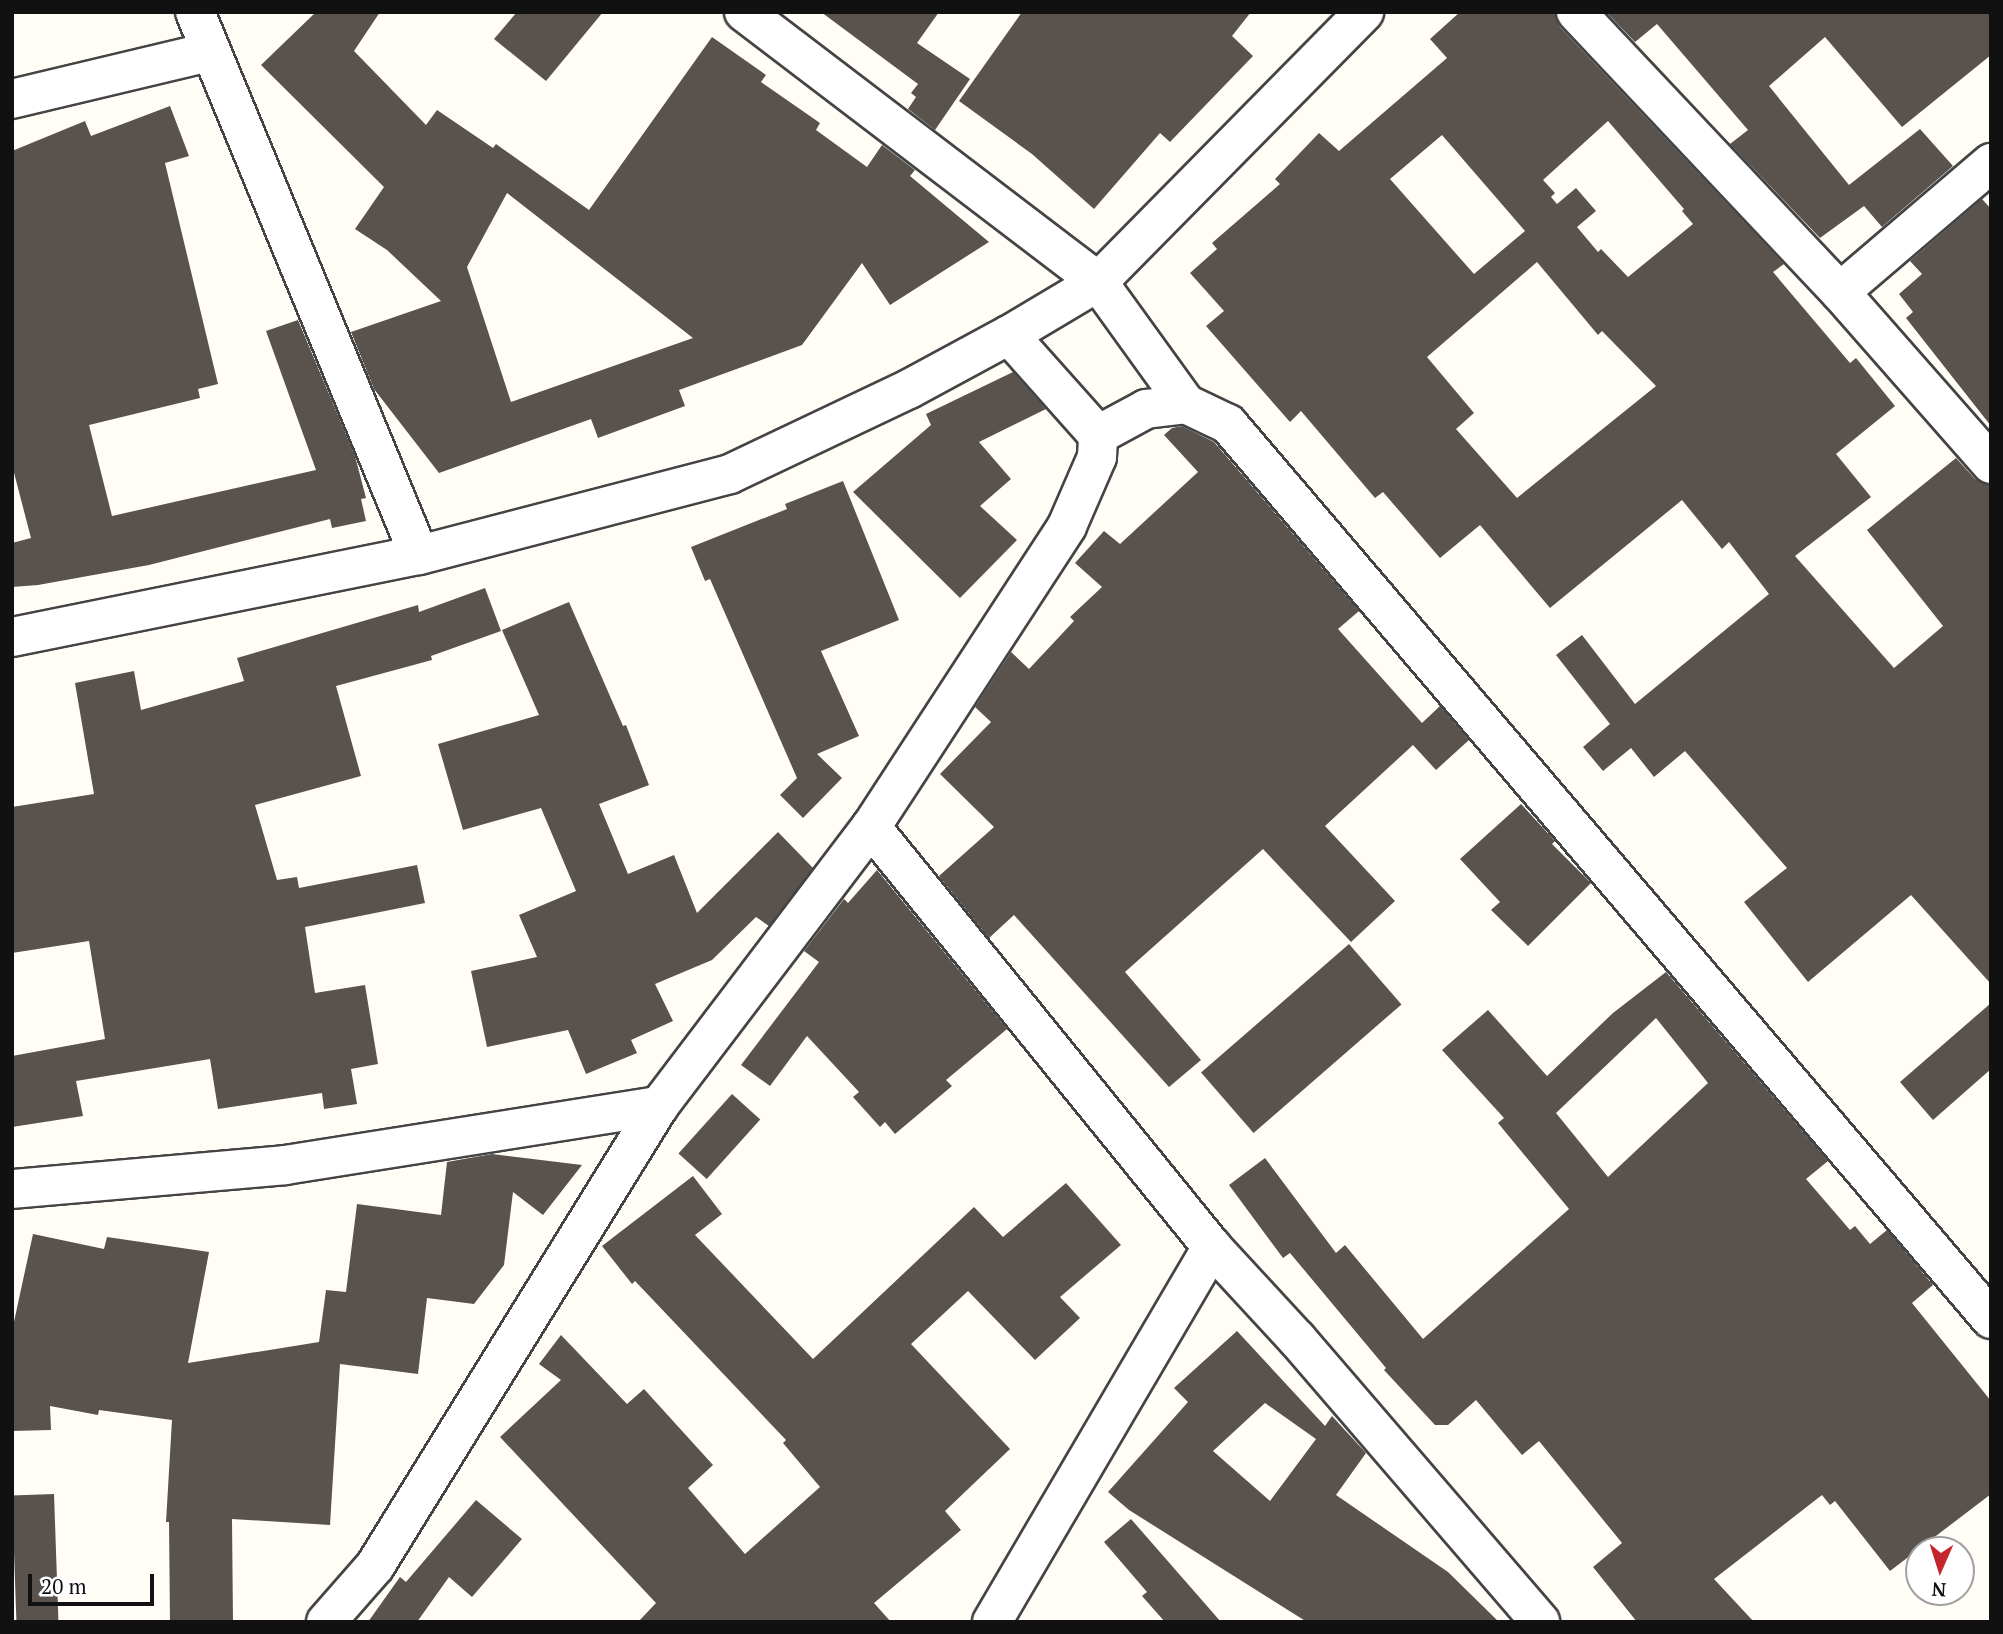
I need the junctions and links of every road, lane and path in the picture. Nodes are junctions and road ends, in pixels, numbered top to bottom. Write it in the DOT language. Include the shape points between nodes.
graph roads {
  1 [pos="195,12"];
  2 [pos="744,12"];
  3 [pos="1364,12"];
  4 [pos="1576,12"];
  5 [pos="210,52"];
  6 [pos="12,99"];
  7 [pos="1991,163"];
  8 [pos="1098,282"];
  9 [pos="1840,292"];
  10 [pos="1009,335"];
  11 [pos="1186,404"];
  12 [pos="1098,435"];
  13 [pos="1991,464"];
  14 [pos="419,555"];
  15 [pos="12,637"];
  16 [pos="870,827"];
  17 [pos="659,1106"];
  18 [pos="12,1189"];
  19 [pos="1212,1247"];
  20 [pos="1991,1319"];
  21 [pos="326,1622"];
  22 [pos="992,1622"];
  23 [pos="1541,1622"];
  1 -- 5 [label="street"];
  2 -- 8 [label="street"];
  3 -- 8 [label="street"];
  4 -- 9 [label="street"];
  5 -- 6 [label="street"];
  5 -- 14 [label="street"];
  7 -- 9 [label="street"];
  8 -- 10 [label="street"];
  8 -- 11 [label="street"];
  9 -- 13 [label="street"];
  10 -- 12 [label="street"];
  10 -- 14 [label="street" via="909,389 730,474"];
  11 -- 12 [label="street" via="1146,409"];
  11 -- 20 [label="street" via="1228,424"];
  12 -- 16 [label="street" via="1097,457 1067,526"];
  14 -- 15 [label="street"];
  16 -- 17 [label="street"];
  16 -- 19 [label="street"];
  17 -- 18 [label="street" via="285,1165"];
  17 -- 21 [label="street" via="375,1566"];
  19 -- 22 [label="street"];
  19 -- 23 [label="street"];
}
